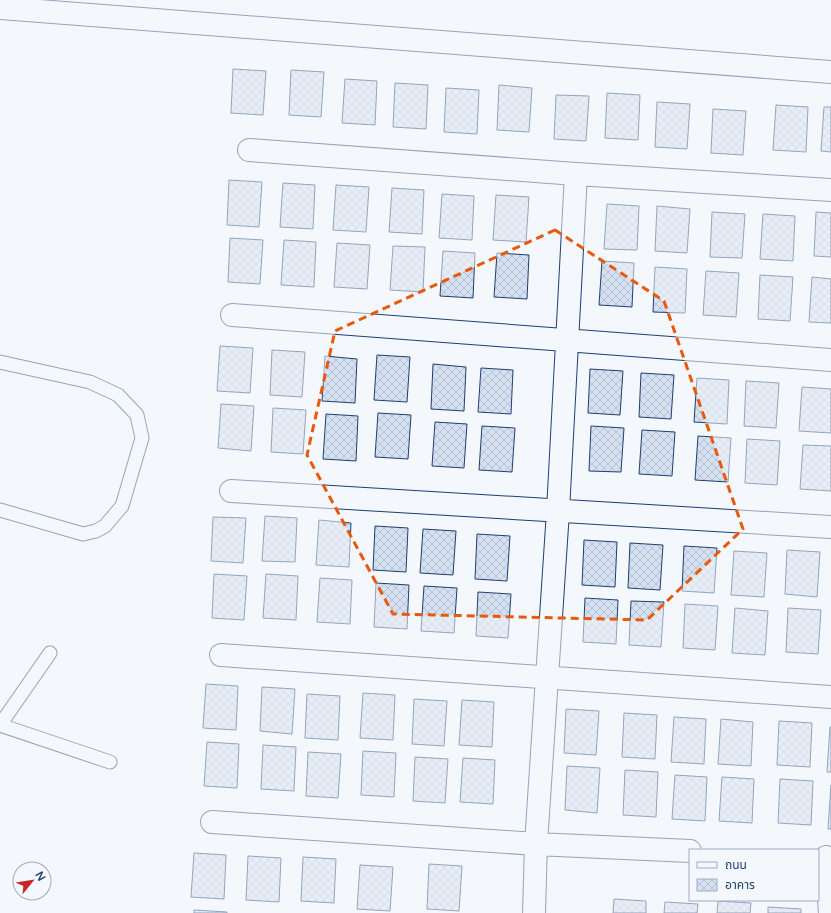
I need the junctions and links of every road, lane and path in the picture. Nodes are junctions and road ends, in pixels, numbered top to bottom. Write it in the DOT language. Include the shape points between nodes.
graph roads {
  1 [pos="0,8"];
  2 [pos="831,72"];
  3 [pos="249,150"];
  4 [pos="576,174"];
  5 [pos="831,190"];
  6 [pos="232,315"];
  7 [pos="567,340"];
  8 [pos="831,360"];
  9 [pos="0,362"];
  10 [pos="231,491"];
  11 [pos="0,510"];
  12 [pos="558,511"];
  13 [pos="831,527"];
  14 [pos="50,653"];
  15 [pos="221,655"];
  16 [pos="548,677"];
  17 [pos="831,697"];
  18 [pos="0,725"];
  19 [pos="110,762"];
  20 [pos="212,822"];
  21 [pos="536,844"];
  22 [pos="689,851"];
  23 [pos="825,857"];
  24 [pos="534,913"];
  25 [pos="830,913"];
  1 -- 2 [label="street"];
  3 -- 4 [label="street"];
  4 -- 5 [label="street"];
  4 -- 7 [label="street"];
  6 -- 7 [label="street"];
  7 -- 8 [label="street"];
  7 -- 12 [label="street"];
  9 -- 11 [label="lane" via="90,382 118,395 137,415 142,438 122,506 105,526 96,531 83,534"];
  10 -- 12 [label="street"];
  12 -- 13 [label="street"];
  12 -- 16 [label="street"];
  14 -- 18 [label="lane"];
  15 -- 16 [label="street"];
  16 -- 17 [label="street"];
  16 -- 21 [label="street"];
  18 -- 19 [label="lane"];
  20 -- 21 [label="street"];
  21 -- 22 [label="street"];
  21 -- 24 [label="street"];
  23 -- 25 [label="street"];
}
